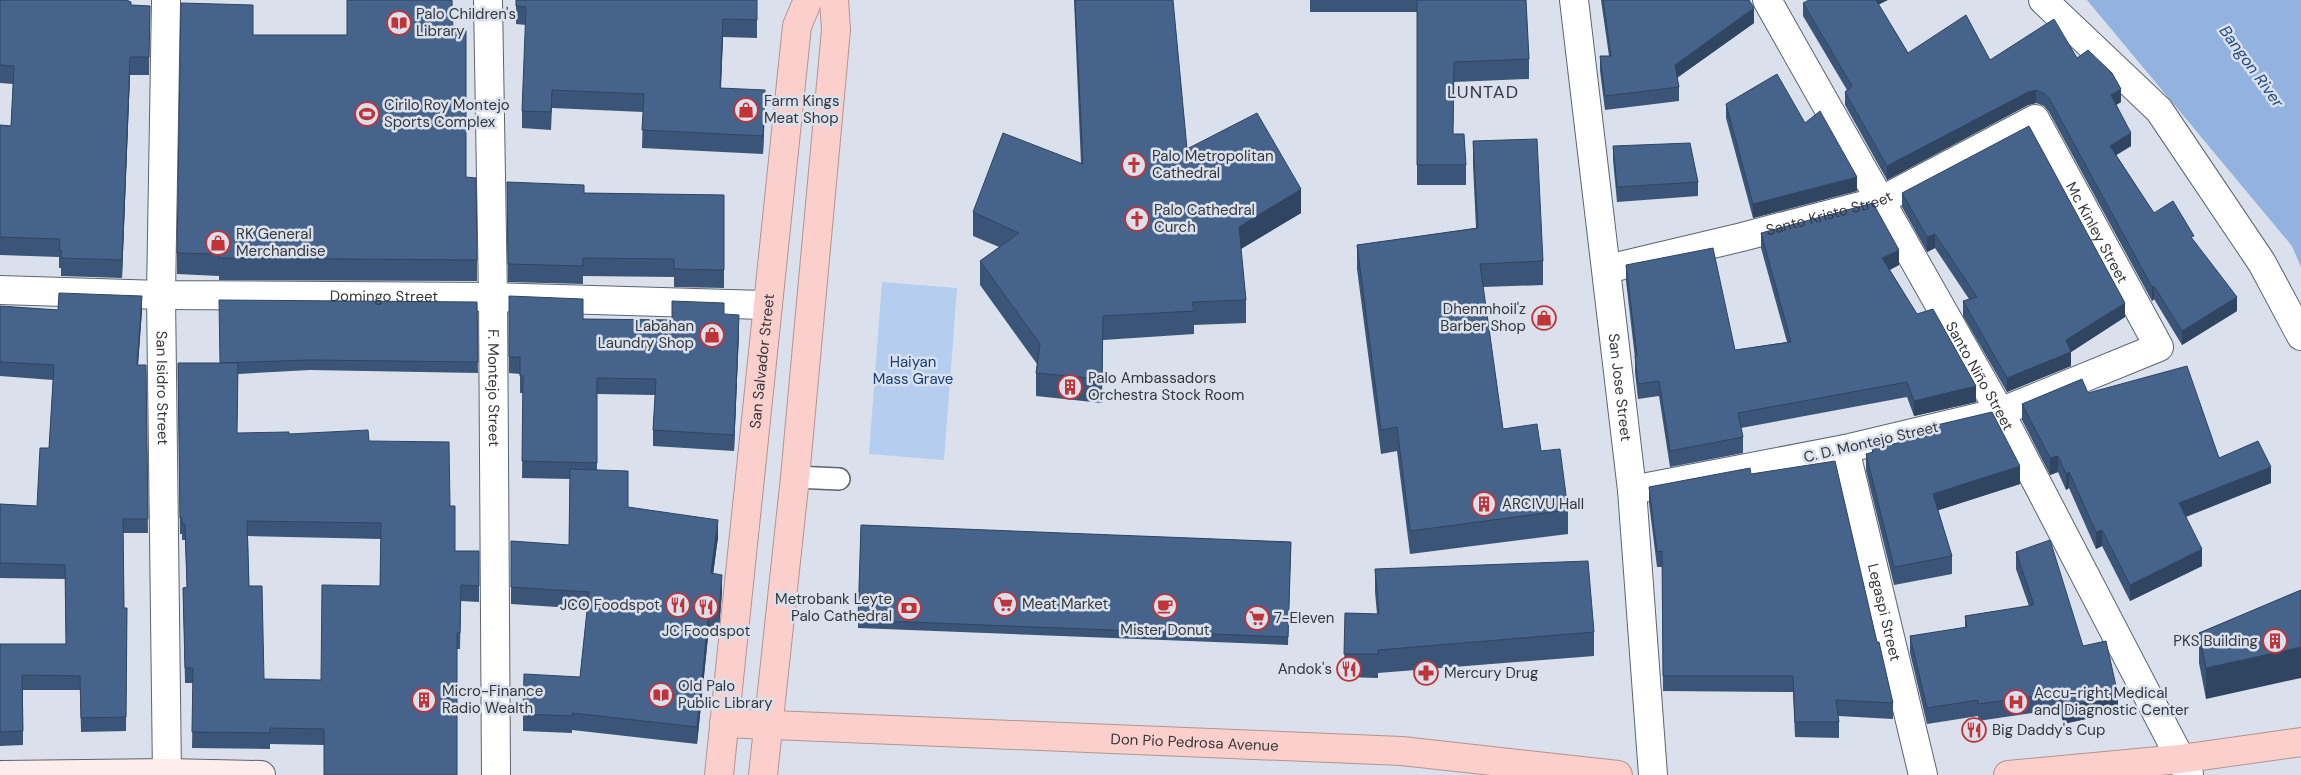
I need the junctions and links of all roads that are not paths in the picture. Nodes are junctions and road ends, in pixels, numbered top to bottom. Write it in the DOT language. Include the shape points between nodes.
graph roads {
  1 [pos="166,0"];
  2 [pos="488,0"];
  3 [pos="808,0"];
  4 [pos="834,0"];
  5 [pos="1574,0"];
  6 [pos="1767,0"];
  7 [pos="2043,0"];
  8 [pos="2035,118"];
  9 [pos="1880,201"];
  10 [pos="1607,269"];
  11 [pos="0,290"];
  12 [pos="161,295"];
  13 [pos="493,297"];
  14 [pos="768,305"];
  15 [pos="2301,336"];
  16 [pos="2159,347"];
  17 [pos="2000,412"];
  18 [pos="1845,449"];
  19 [pos="795,477"];
  20 [pos="839,479"];
  21 [pos="1632,490"];
  22 [pos="724,724"];
  23 [pos="770,724"];
  24 [pos="2301,742"];
  25 [pos="2185,767"];
  26 [pos="167,774"];
  27 [pos="2,775"];
  28 [pos="261,775"];
  29 [pos="496,775"];
  30 [pos="719,775"];
  31 [pos="763,775"];
  32 [pos="1618,775"];
  33 [pos="1653,775"];
  34 [pos="1922,775"];
  35 [pos="2008,775"];
  1 -- 12 [label="street, San Isidro Street"];
  2 -- 13 [label="street, F. Montejo Street"];
  3 -- 14 [label="highway, San Salvador Street" via="797,26"];
  4 -- 19 [label="highway" via="836,30"];
  5 -- 10 [label="street, San Jose Street"];
  6 -- 9 [label="street, Santo Niño Street"];
  7 -- 15 [label="street" via="2159,110 2262,263"];
  8 -- 9 [label="street, Santo Kristo Street"];
  8 -- 16 [label="street, Mc Kinley Street"];
  9 -- 10 [label="street, Santo Kristo Street"];
  9 -- 17 [label="street, Santo Niño Street"];
  10 -- 21 [label="street, San Jose Street"];
  11 -- 12 [label="street, Domingo Street"];
  12 -- 13 [label="street, Domingo Street"];
  12 -- 26 [label="street, San Isidro Street"];
  13 -- 14 [label="street, Domingo Street"];
  13 -- 29 [label="street, F. Montejo Street"];
  14 -- 22 [label="highway, San Salvador Street"];
  16 -- 17 [label="street, C. D. Montejo Street"];
  17 -- 18 [label="street, C. D. Montejo Street"];
  17 -- 25 [label="street, Santo Niño Street"];
  18 -- 21 [label="street, C. D. Montejo Street"];
  18 -- 34 [label="street, Legaspi Street"];
  19 -- 20 [label="lane"];
  19 -- 23 [label="highway"];
  21 -- 33 [label="street, San Jose Street"];
  22 -- 23 [label="highway, Don Pio Pedrosa Avenue"];
  22 -- 30 [label="highway, San Salvador Street"];
  23 -- 31 [label="highway"];
  23 -- 32 [label="highway, Don Pio Pedrosa Avenue" via="1402,751"];
  24 -- 25 [label="highway"];
  25 -- 35 [label="highway"];
  26 -- 27 [label="main road"];
  26 -- 28 [label="main road"];
}
